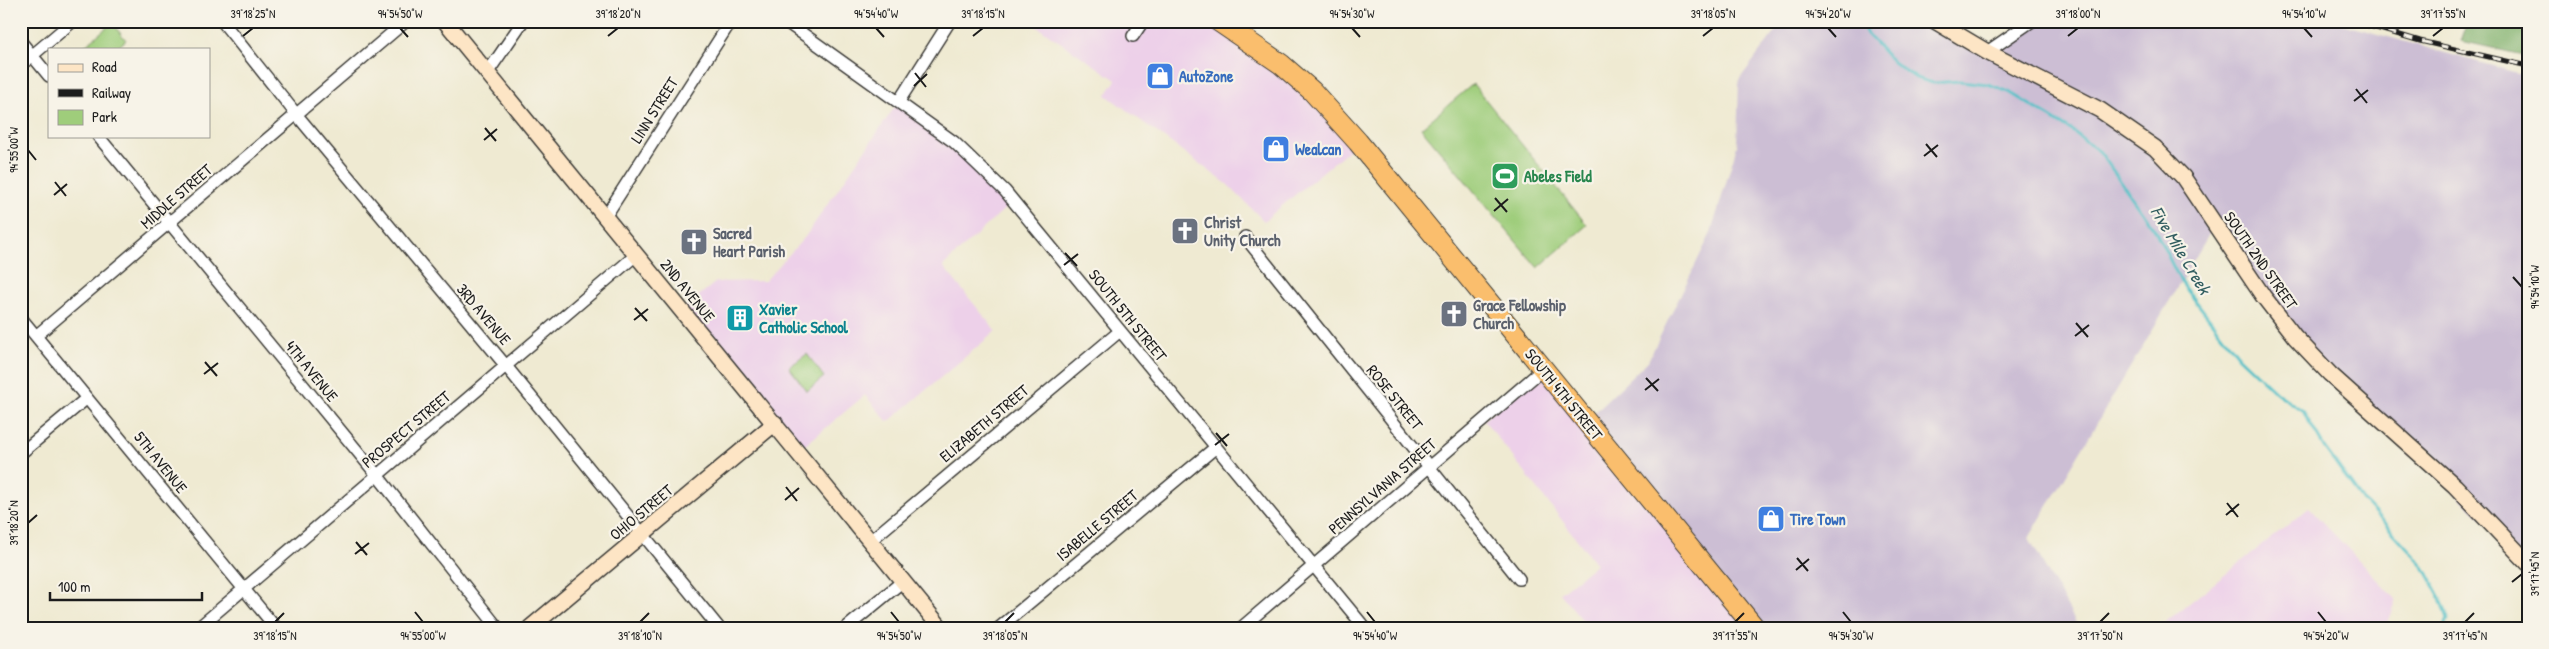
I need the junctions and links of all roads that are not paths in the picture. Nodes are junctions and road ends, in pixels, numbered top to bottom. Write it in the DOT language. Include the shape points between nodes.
graph roads {
  1 [pos="73,21"];
  2 [pos="222,21"];
  3 [pos="406,21"];
  4 [pos="445,21"];
  5 [pos="523,21"];
  6 [pos="731,21"];
  7 [pos="785,21"];
  8 [pos="950,21"];
  9 [pos="1142,21"];
  10 [pos="1218,21"];
  11 [pos="1935,21"];
  12 [pos="2032,21"];
  13 [pos="1134,36"];
  14 [pos="21,42"];
  15 [pos="1987,52"];
  16 [pos="32,56"];
  17 [pos="21,65"];
  18 [pos="488,72"];
  19 [pos="48,75"];
  20 [pos="899,101"];
  21 [pos="296,114"];
  22 [pos="100,138"];
  23 [pos="605,217"];
  24 [pos="169,223"];
  25 [pos="1245,237"];
  26 [pos="636,255"];
  27 [pos="21,318"];
  28 [pos="1120,331"];
  29 [pos="36,336"];
  30 [pos="506,366"];
  31 [pos="1543,369"];
  32 [pos="87,398"];
  33 [pos="775,423"];
  34 [pos="1216,447"];
  35 [pos="21,453"];
  36 [pos="1430,466"];
  37 [pos="376,475"];
  38 [pos="642,533"];
  39 [pos="870,541"];
  40 [pos="2528,563"];
  41 [pos="1315,565"];
  42 [pos="1519,579"];
  43 [pos="903,581"];
  44 [pos="244,589"];
  45 [pos="198,628"];
  46 [pos="276,628"];
  47 [pos="498,628"];
  48 [pos="530,628"];
  49 [pos="719,628"];
  50 [pos="846,628"];
  51 [pos="942,628"];
  52 [pos="999,628"];
  53 [pos="1241,628"];
  54 [pos="1366,628"];
  55 [pos="1755,628"];
  1 -- 16 [label="street"];
  2 -- 21 [label="street, 3RD AVENUE"];
  3 -- 21 [label="street, MIDDLE STREET"];
  4 -- 18 [label="street, 2ND AVENUE"];
  5 -- 18 [label="street"];
  6 -- 23 [label="street, LINN STREET"];
  7 -- 20 [label="street, SOUTH 5TH STREET"];
  8 -- 20 [label="street"];
  9 -- 13 [label="street"];
  10 -- 31 [label="highway, SOUTH 4TH STREET" via="1281,64 1312,91 1358,142"];
  11 -- 15 [label="street, SOUTH 2ND STREET"];
  12 -- 15 [label="street"];
  14 -- 16 [label="street"];
  15 -- 40 [label="street, SOUTH 2ND STREET" via="2100,110 2155,148 2182,176 2263,296 2295,337 2330,374 2455,486"];
  16 -- 17 [label="street"];
  16 -- 19 [label="street"];
  18 -- 23 [label="street, 2ND AVENUE"];
  20 -- 28 [label="street, SOUTH 5TH STREET" via="954,142 1005,191"];
  21 -- 24 [label="street, MIDDLE STREET"];
  21 -- 30 [label="street, 3RD AVENUE"];
  22 -- 24 [label="street, 4TH AVENUE"];
  23 -- 26 [label="street, 2ND AVENUE"];
  24 -- 29 [label="street, MIDDLE STREET"];
  24 -- 37 [label="street, 4TH AVENUE"];
  25 -- 36 [label="street, ROSE STREET"];
  26 -- 30 [label="street, PROSPECT STREET"];
  26 -- 33 [label="street, 2ND AVENUE"];
  27 -- 29 [label="street, 5TH AVENUE"];
  28 -- 34 [label="street, SOUTH 5TH STREET"];
  28 -- 39 [label="street, ELIZABETH STREET"];
  29 -- 32 [label="street, 5TH AVENUE"];
  30 -- 37 [label="street, PROSPECT STREET"];
  30 -- 38 [label="street, 3RD AVENUE"];
  31 -- 36 [label="street, PENNSYLVANIA STREET"];
  31 -- 55 [label="highway, SOUTH 4TH STREET"];
  32 -- 35 [label="street"];
  32 -- 44 [label="street, 5TH AVENUE"];
  33 -- 38 [label="street, OHIO STREET"];
  33 -- 39 [label="street, 2ND AVENUE"];
  34 -- 41 [label="street, SOUTH 5TH STREET"];
  34 -- 52 [label="street, ISABELLE STREET"];
  36 -- 41 [label="street, PENNSYLVANIA STREET"];
  36 -- 42 [label="street, ROSE STREET"];
  37 -- 44 [label="street, PROSPECT STREET"];
  37 -- 47 [label="street, 4TH AVENUE"];
  38 -- 48 [label="street, OHIO STREET"];
  38 -- 49 [label="street, 3RD AVENUE"];
  39 -- 43 [label="street, 2ND AVENUE"];
  41 -- 53 [label="street, PENNSYLVANIA STREET"];
  41 -- 54 [label="street, SOUTH 5TH STREET"];
  43 -- 50 [label="street"];
  43 -- 51 [label="street, 2ND AVENUE"];
  44 -- 45 [label="street, PROSPECT STREET"];
  44 -- 46 [label="street, 5TH AVENUE"];
}
